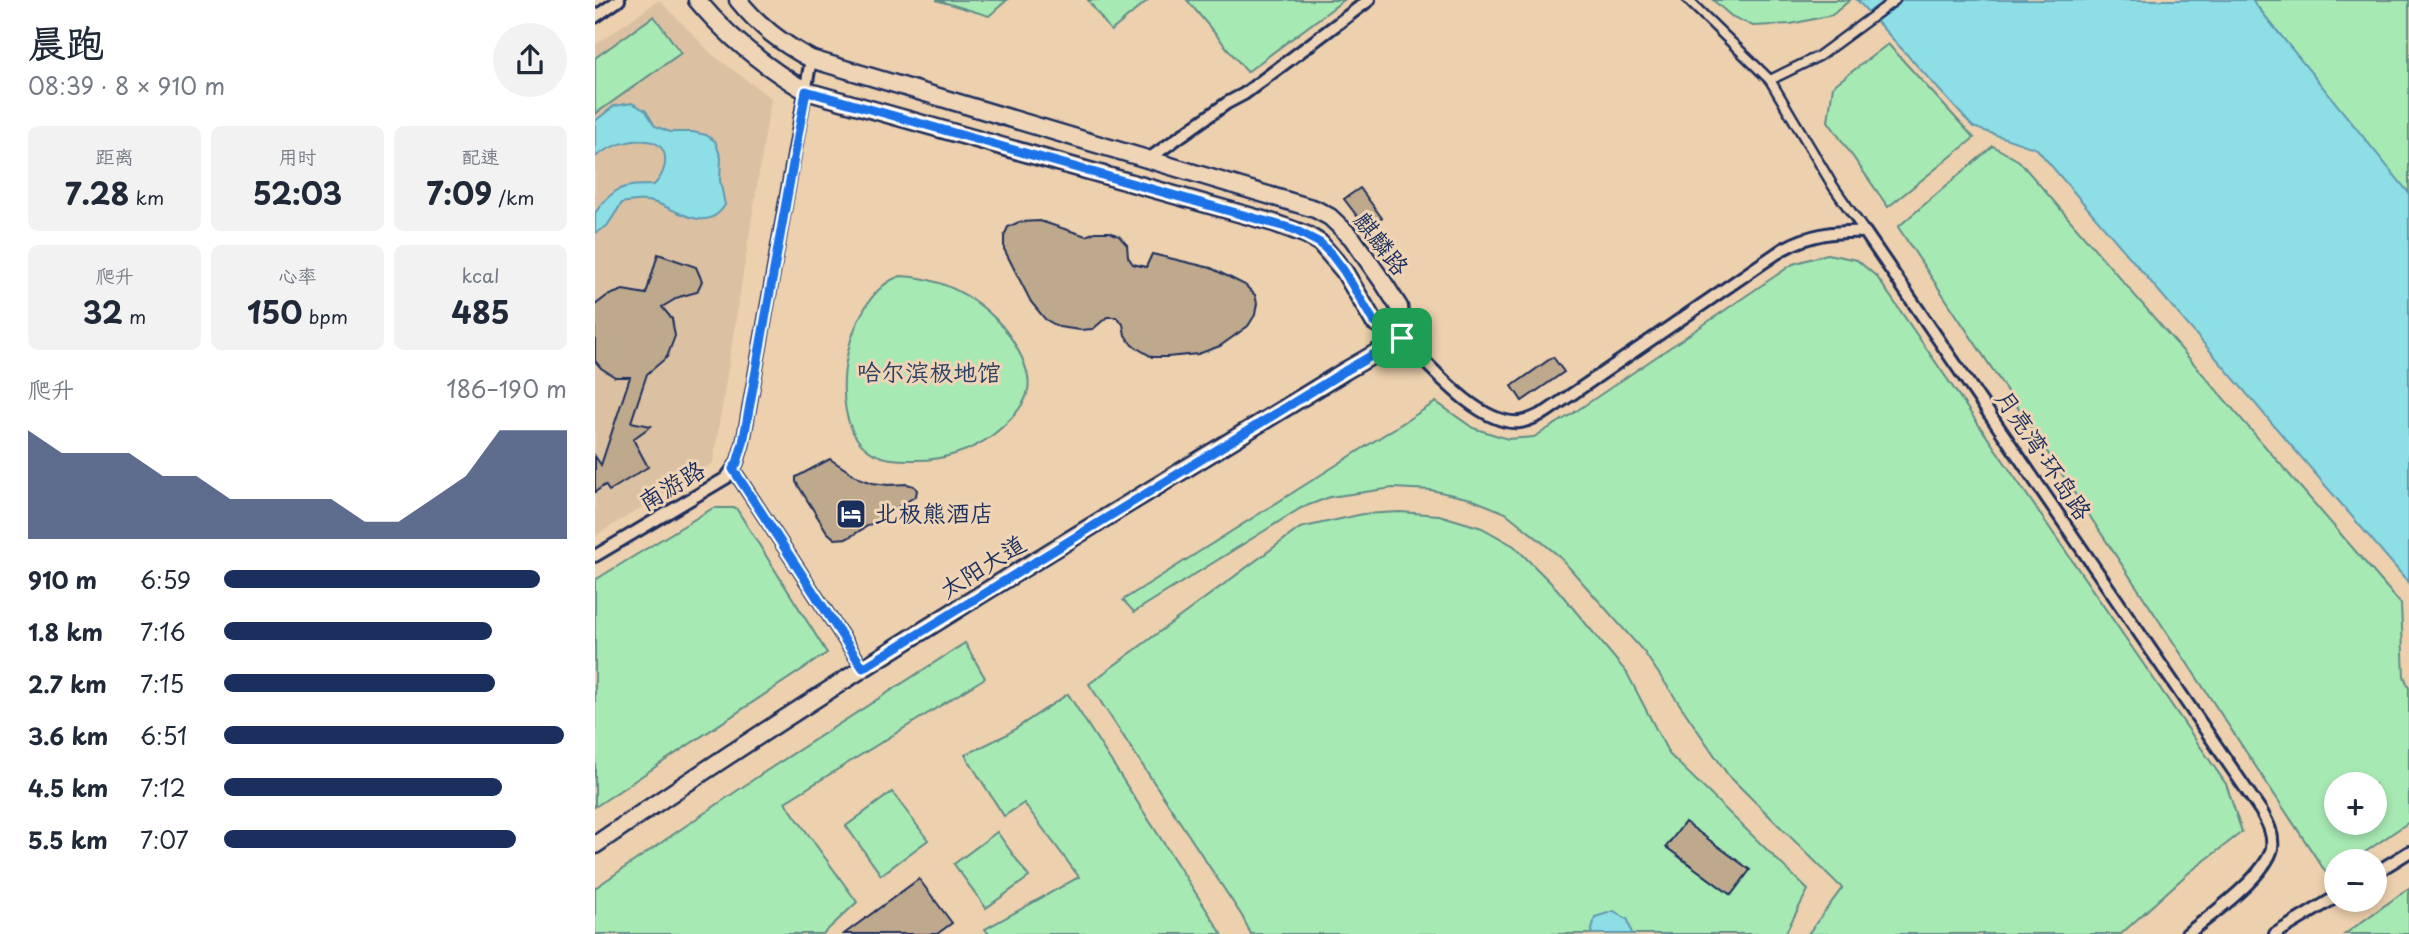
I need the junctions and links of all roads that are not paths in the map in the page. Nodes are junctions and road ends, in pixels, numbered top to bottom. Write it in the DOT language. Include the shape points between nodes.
graph roads {
  1 [pos="619,0"];
  2 [pos="697,0"];
  3 [pos="738,0"];
  4 [pos="1369,0"];
  5 [pos="1688,0"];
  6 [pos="1895,0"];
  7 [pos="595,17"];
  8 [pos="811,59"];
  9 [pos="1770,80"];
  10 [pos="806,91"];
  11 [pos="1147,160"];
  12 [pos="1865,232"];
  13 [pos="1402,338"];
  14 [pos="733,469"];
  15 [pos="595,556"];
  16 [pos="863,668"];
  17 [pos="595,845"];
  18 [pos="2409,852"];
  19 [pos="2387,866"];
  20 [pos="2324,904"];
  21 [pos="2187,934"];
  22 [pos="2275,934"];
  1 -- 7 [label="street"];
  2 -- 10 [label="main road, 麒麟路" via="751,54"];
  3 -- 8 [label="main road, 麒麟路" via="770,34"];
  4 -- 11 [label="street"];
  5 -- 9 [label="street, 月亮湾·环岛路"];
  6 -- 9 [label="street" via="1819,57"];
  8 -- 10 [label="street, 南游路"];
  8 -- 11 [label="main road, 麒麟路"];
  9 -- 12 [label="street, 月亮湾·环岛路"];
  10 -- 13 [label="main road, 麒麟路" via="1300,232 1332,255 1374,322"];
  10 -- 14 [label="street, 南游路" via="743,443"];
  11 -- 13 [label="main road, 麒麟路" via="1315,209 1330,218 1352,238 1399,307"];
  12 -- 13 [label="street" via="1826,233 1783,248 1546,412 1519,422 1503,421 1476,407"];
  12 -- 21 [label="street, 月亮湾·环岛路" via="2269,827 2271,851 2254,876"];
  13 -- 16 [label="main road, 太阳大道"];
  14 -- 15 [label="street, 南游路" via="726,478"];
  14 -- 16 [label="street"];
  16 -- 17 [label="main road, 太阳大道"];
  18 -- 19 [label="street"];
  20 -- 22 [label="street"];
}
